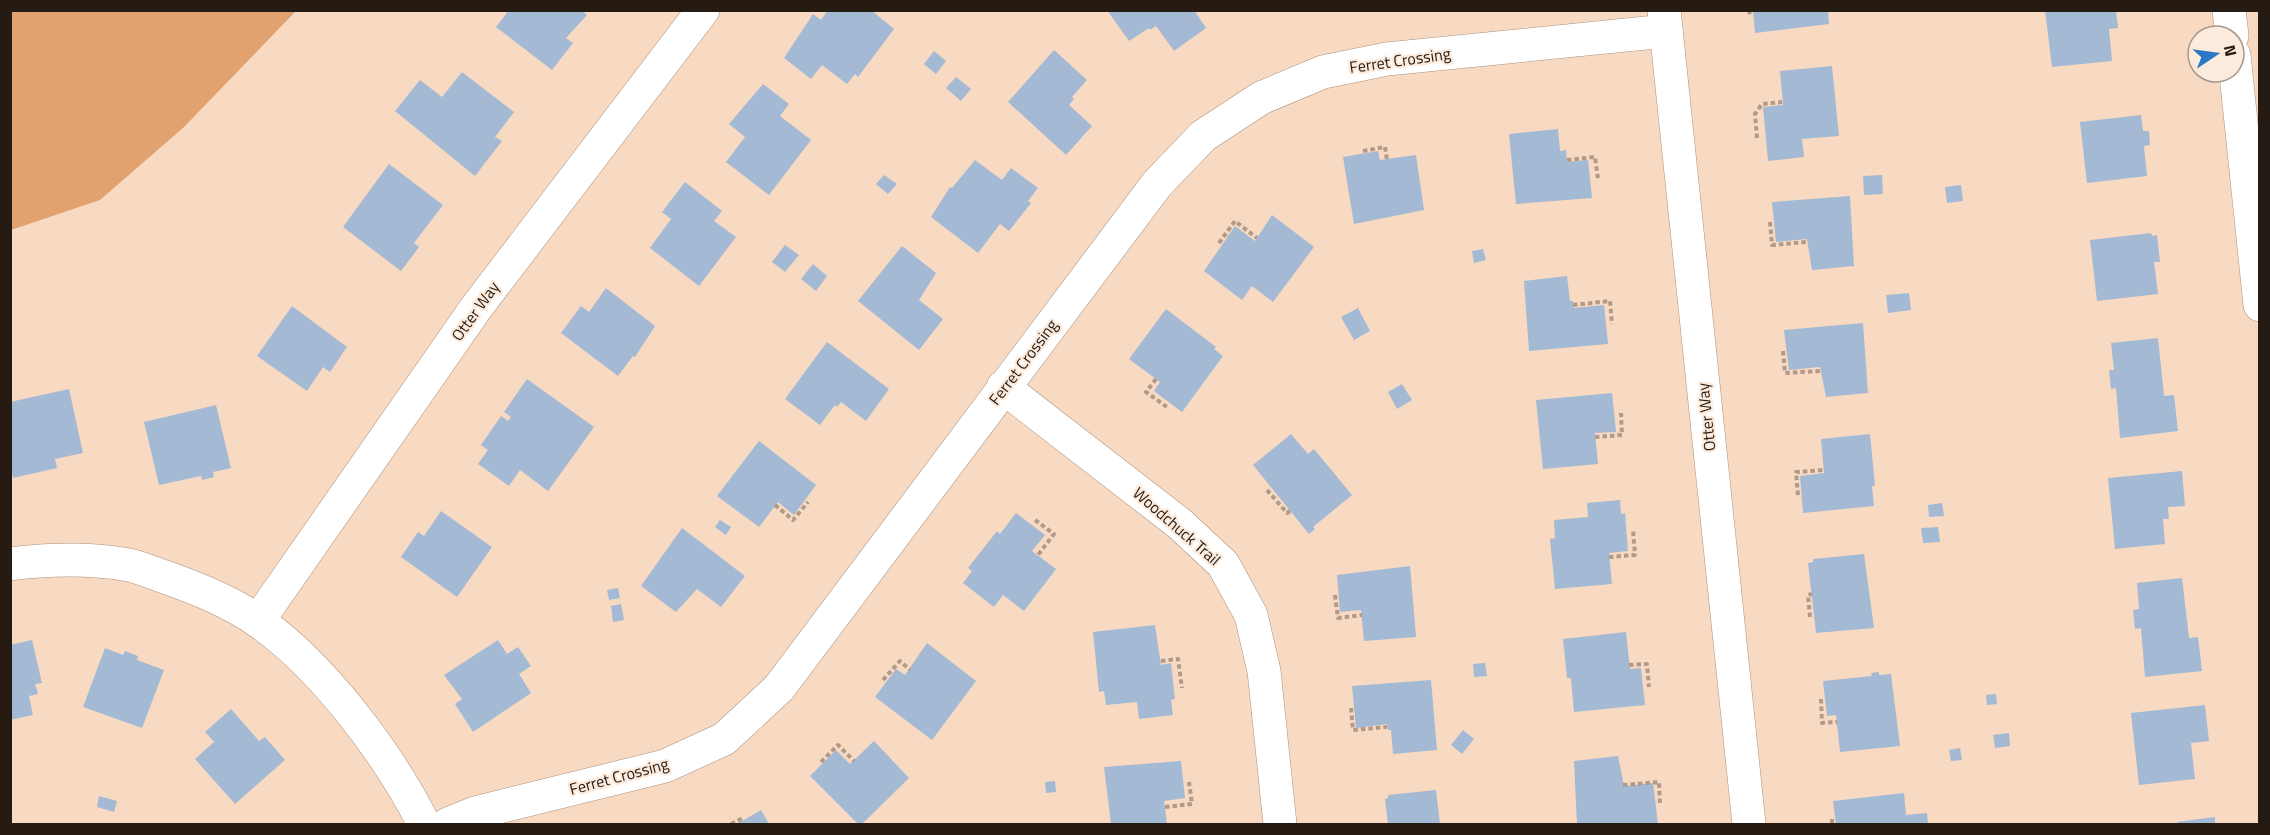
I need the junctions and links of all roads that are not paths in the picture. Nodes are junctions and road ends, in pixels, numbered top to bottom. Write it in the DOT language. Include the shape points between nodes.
graph roads {
  1 [pos="703,10"];
  2 [pos="1665,21"];
  3 [pos="2237,84"];
  4 [pos="2259,305"];
  5 [pos="1003,387"];
  6 [pos="10,564"];
  7 [pos="258,621"];
  8 [pos="424,825"];
  9 [pos="448,825"];
  10 [pos="1280,825"];
  11 [pos="1749,825"];
  1 -- 7 [label="street, Otter Way" via="476,308"];
  2 -- 5 [label="street, Ferret Crossing" via="1387,59 1323,72 1261,98 1203,136 1157,184"];
  2 -- 11 [label="street, Otter Way"];
  3 -- 4 [label="street"];
  5 -- 9 [label="street, Ferret Crossing" via="779,688 724,739 665,766 475,813"];
  5 -- 10 [label="street, Woodchuck Trail" via="1180,524 1223,564 1251,615 1264,671"];
  6 -- 7 [label="street" via="58,558 130,566 198,589"];
  7 -- 8 [label="street" via="307,664 364,727 410,795"];
}
